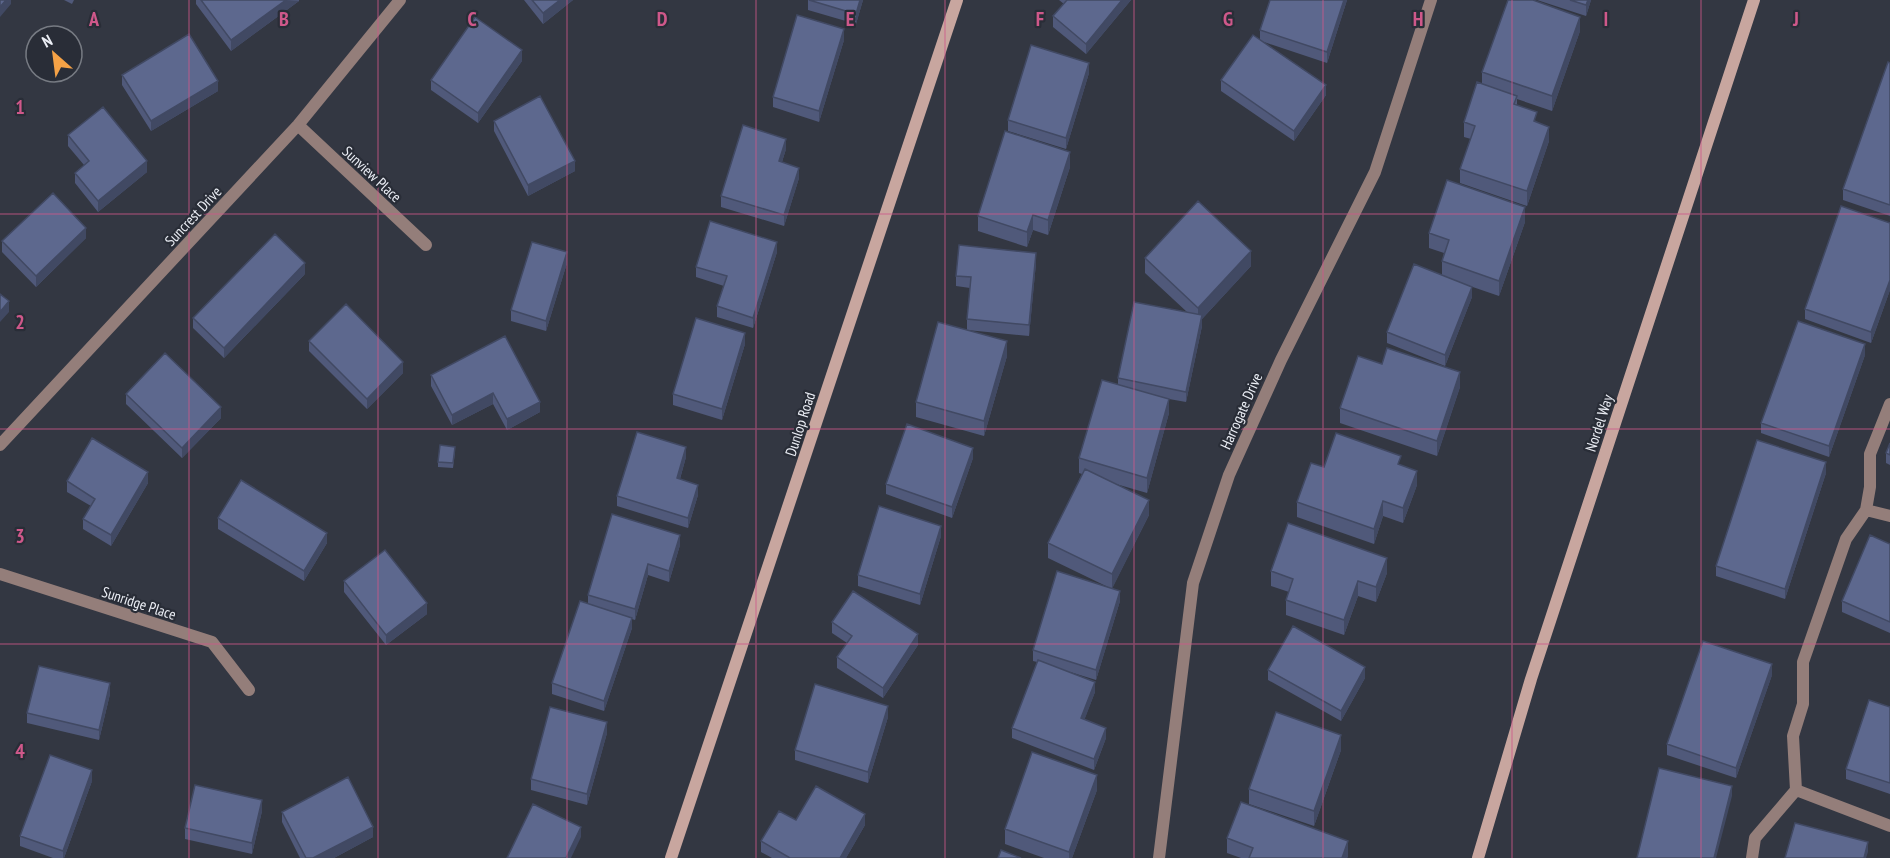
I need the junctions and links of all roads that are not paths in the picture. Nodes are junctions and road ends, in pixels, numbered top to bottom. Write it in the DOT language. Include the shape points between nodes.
graph roads {
  1 [pos="400,0"];
  2 [pos="957,0"];
  3 [pos="1431,0"];
  4 [pos="1754,0"];
  5 [pos="298,125"];
  6 [pos="426,245"];
  7 [pos="1890,404"];
  8 [pos="0,445"];
  9 [pos="1866,510"];
  10 [pos="1890,516"];
  11 [pos="0,574"];
  12 [pos="249,690"];
  13 [pos="1796,790"];
  14 [pos="1890,826"];
  15 [pos="671,858"];
  16 [pos="1159,858"];
  17 [pos="1478,858"];
  18 [pos="1752,858"];
  1 -- 5 [label="street, Suncrest Drive"];
  2 -- 15 [label="street, Dunlop Road"];
  3 -- 16 [label="street, Harrogate Drive" via="1375,172 1281,360 1229,475 1193,583"];
  4 -- 17 [label="street, Nordel Way" via="1531,679"];
  5 -- 6 [label="street, Sunview Place"];
  5 -- 8 [label="street, Suncrest Drive"];
  7 -- 9 [label="street" via="1870,454"];
  9 -- 10 [label="street"];
  9 -- 13 [label="street" via="1846,539 1803,662 1803,704 1793,736"];
  11 -- 12 [label="street, Sunridge Place" via="212,642"];
  13 -- 14 [label="street"];
  13 -- 18 [label="street" via="1755,838"];
}
